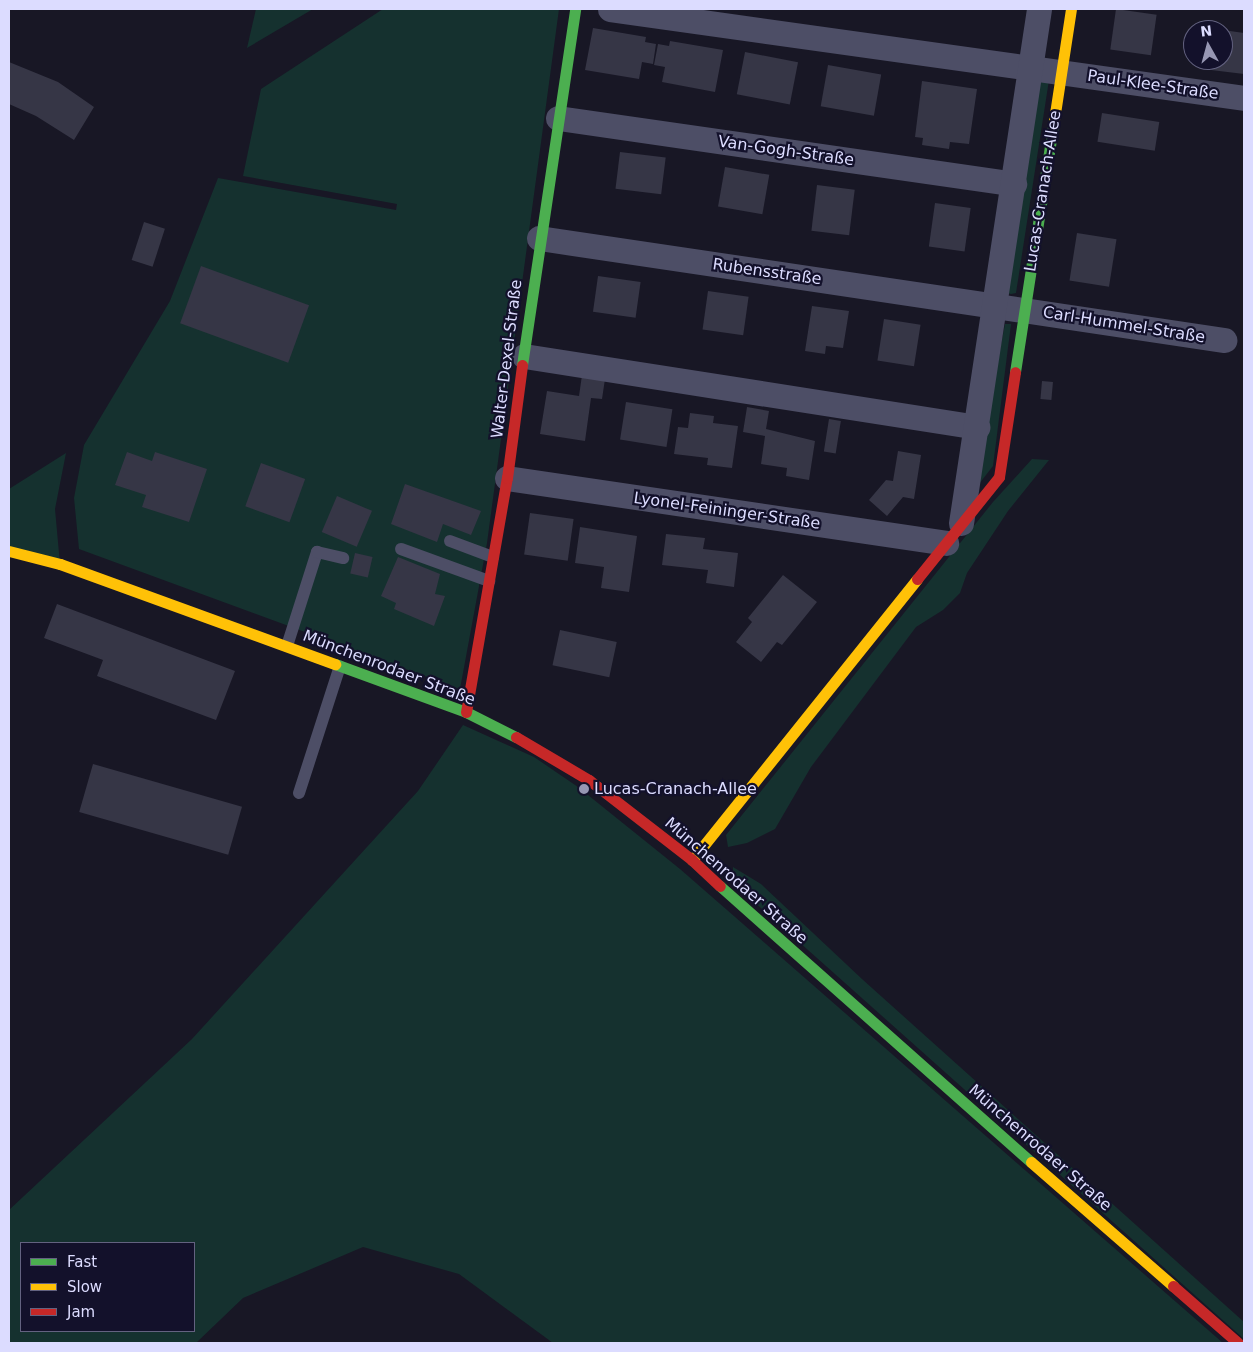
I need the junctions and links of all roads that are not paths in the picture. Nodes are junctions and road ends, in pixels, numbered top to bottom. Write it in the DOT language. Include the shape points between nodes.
graph roads {
  1 [pos="575,9"];
  2 [pos="610,9"];
  3 [pos="1039,9"];
  4 [pos="1071,9"];
  5 [pos="1031,67"];
  6 [pos="1062,71"];
  7 [pos="1244,98"];
  8 [pos="558,118"];
  9 [pos="1014,184"];
  10 [pos="539,238"];
  11 [pos="995,305"];
  12 [pos="1024,310"];
  13 [pos="1224,340"];
  14 [pos="524,356"];
  15 [pos="977,427"];
  16 [pos="508,478"];
  17 [pos="961,523"];
  18 [pos="450,541"];
  19 [pos="946,543"];
  20 [pos="401,549"];
  21 [pos="9,551"];
  22 [pos="493,557"];
  23 [pos="343,558"];
  24 [pos="489,581"];
  25 [pos="287,646"];
  26 [pos="340,666"];
  27 [pos="466,712"];
  28 [pos="300,793"];
  29 [pos="692,860"];
  30 [pos="1238,1343"];
  1 -- 8 [label="street, Walter-Dexel-Straße"];
  2 -- 5 [label="street"];
  3 -- 5 [label="street, Lucas-Cranach-Allee"];
  4 -- 6 [label="street, Lucas-Cranach-Allee"];
  5 -- 6 [label="street"];
  5 -- 9 [label="street, Lucas-Cranach-Allee"];
  6 -- 7 [label="street, Paul-Klee-Straße"];
  6 -- 12 [label="street, Lucas-Cranach-Allee"];
  8 -- 9 [label="street, Van-Gogh-Straße"];
  8 -- 10 [label="street, Walter-Dexel-Straße"];
  9 -- 11 [label="street, Lucas-Cranach-Allee"];
  10 -- 11 [label="street, Rubensstraße"];
  10 -- 14 [label="street, Walter-Dexel-Straße"];
  11 -- 12 [label="street"];
  11 -- 15 [label="street, Lucas-Cranach-Allee"];
  12 -- 13 [label="street, Carl-Hummel-Straße"];
  12 -- 17 [label="street, Lucas-Cranach-Allee" via="999,477"];
  14 -- 15 [label="street"];
  14 -- 16 [label="street, Walter-Dexel-Straße"];
  15 -- 17 [label="street, Lucas-Cranach-Allee"];
  16 -- 19 [label="street, Lyonel-Feininger-Straße"];
  16 -- 22 [label="street, Walter-Dexel-Straße"];
  17 -- 19 [label="street, Lucas-Cranach-Allee"];
  18 -- 22 [label="lane"];
  19 -- 29 [label="street, Lucas-Cranach-Allee"];
  20 -- 24 [label="lane"];
  21 -- 25 [label="street, Münchenrodaer Straße" via="60,564"];
  22 -- 24 [label="street, Walter-Dexel-Straße"];
  23 -- 25 [label="lane" via="317,552"];
  24 -- 27 [label="street, Walter-Dexel-Straße"];
  25 -- 26 [label="street, Münchenrodaer Straße"];
  26 -- 27 [label="street, Münchenrodaer Straße"];
  26 -- 28 [label="lane"];
  27 -- 29 [label="street, Münchenrodaer Straße" via="539,748 590,780"];
  29 -- 30 [label="street, Münchenrodaer Straße" via="800,960"];
}
